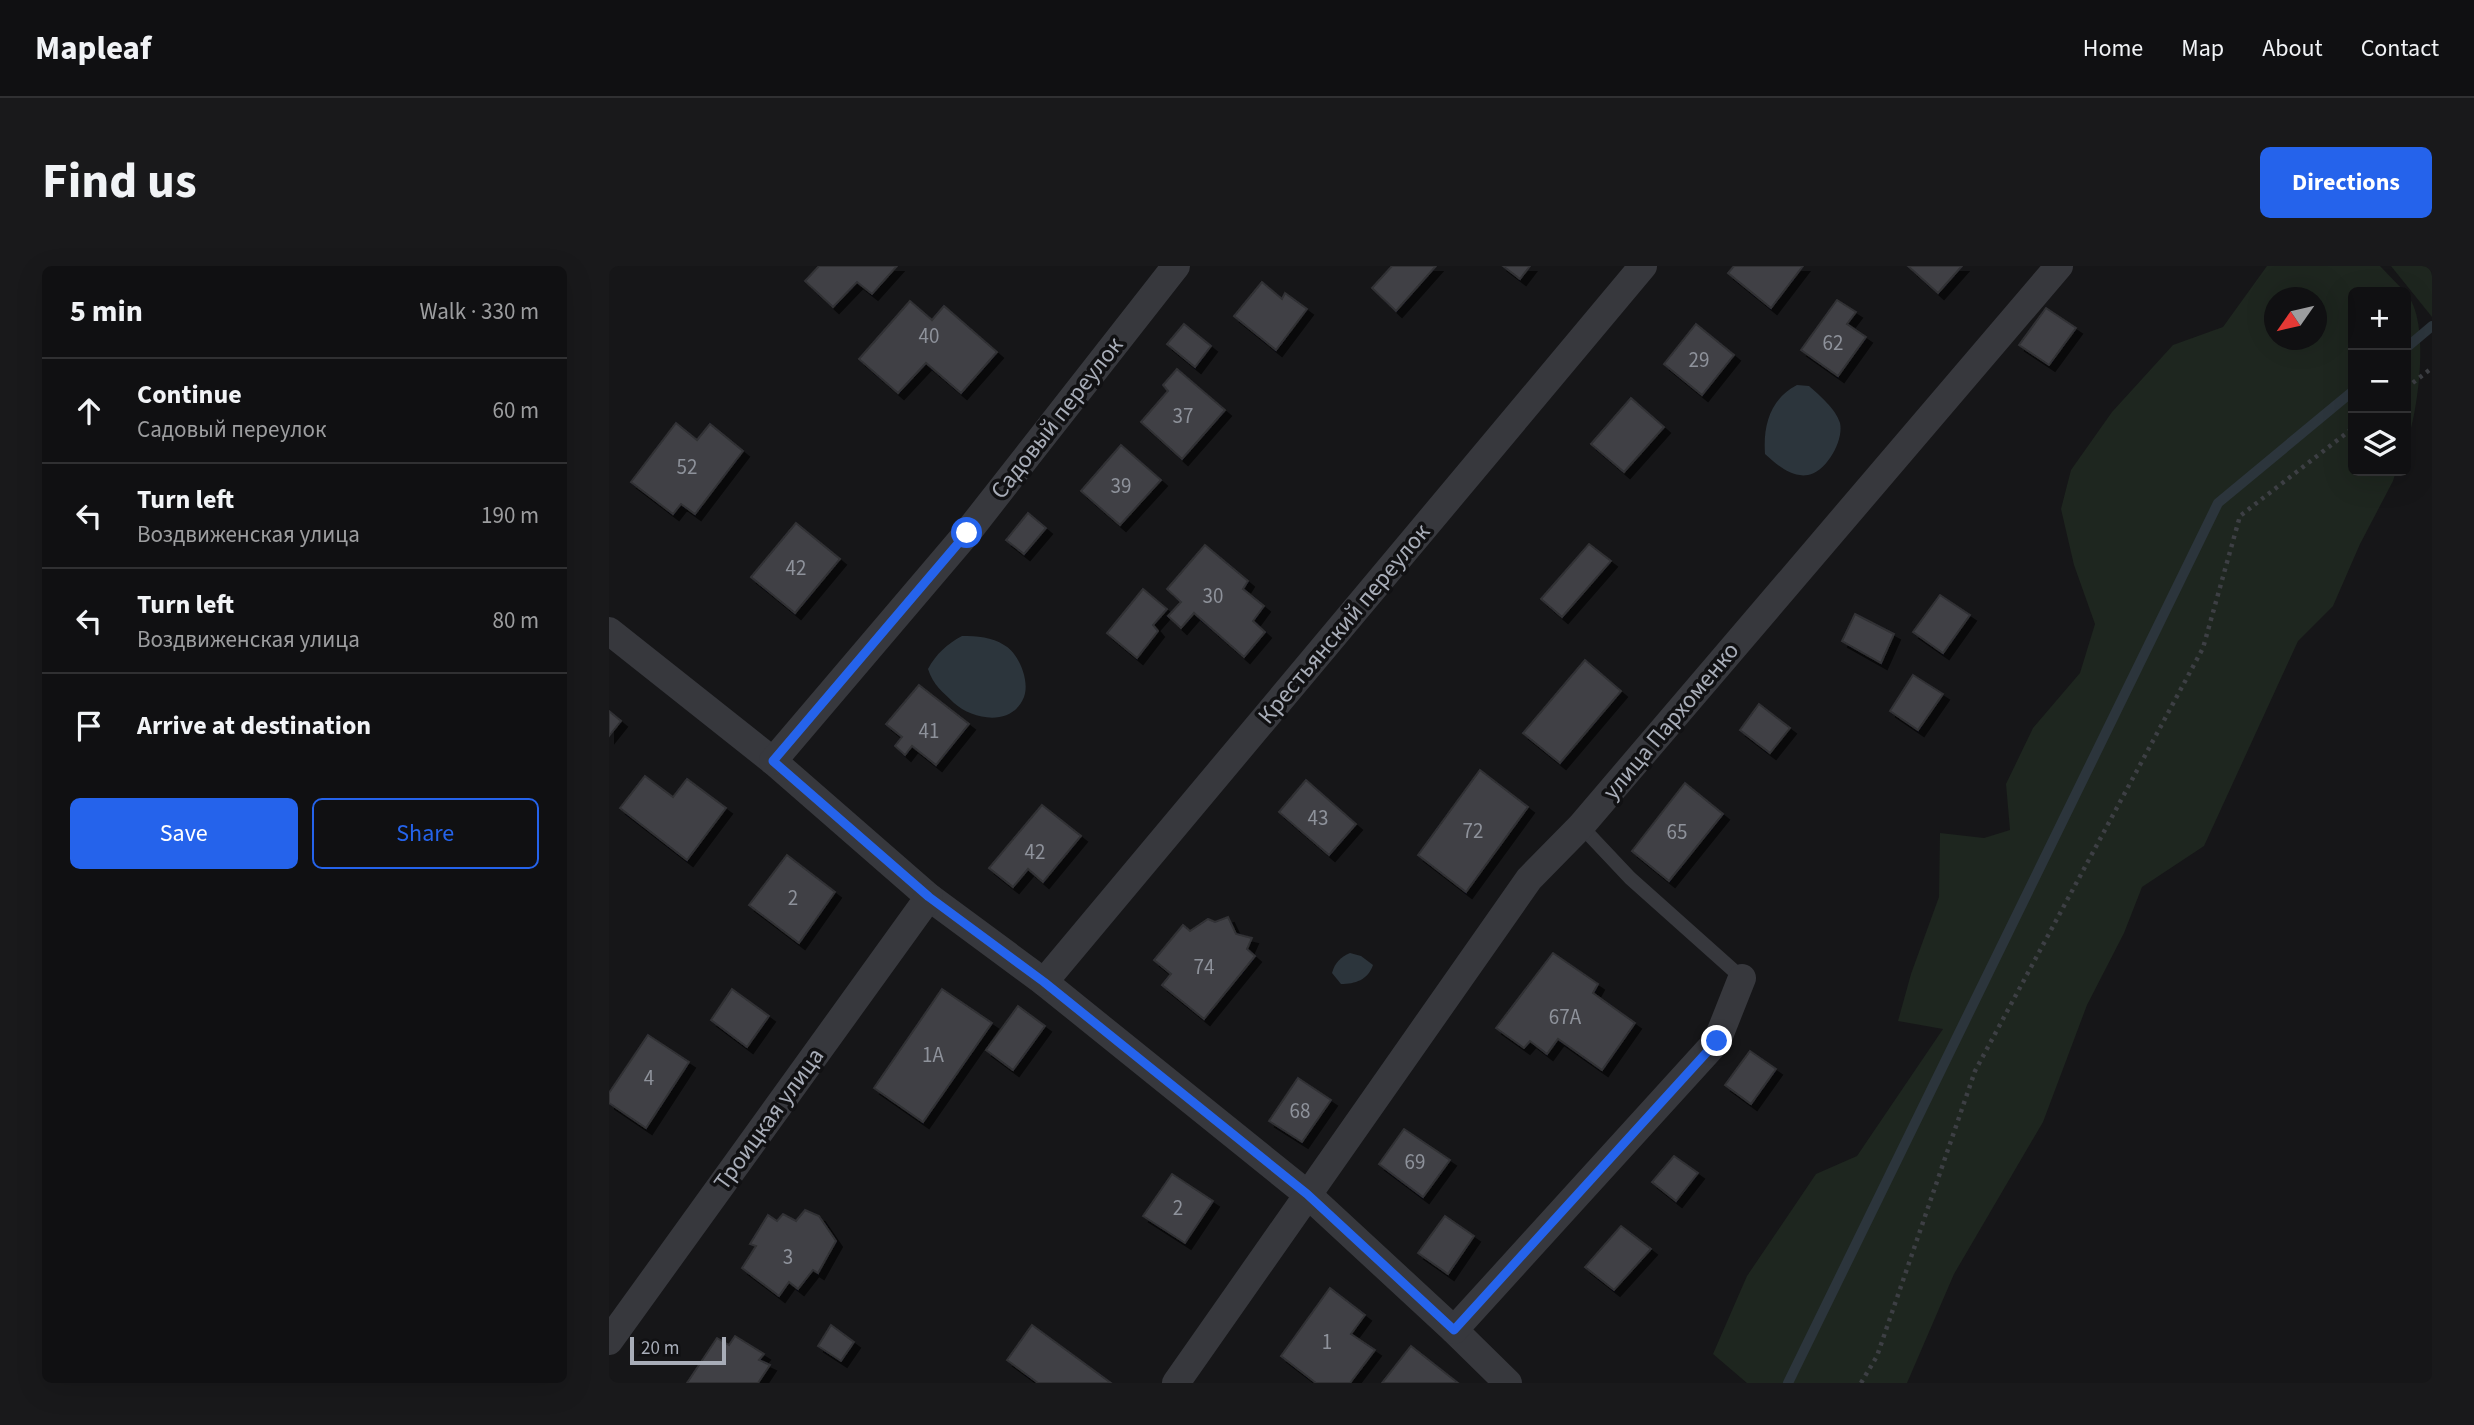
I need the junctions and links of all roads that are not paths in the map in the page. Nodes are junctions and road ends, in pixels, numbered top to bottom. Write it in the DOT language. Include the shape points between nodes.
graph roads {
  1 [pos="1176,266"];
  2 [pos="1643,266"];
  3 [pos="2059,266"];
  4 [pos="609,631"];
  5 [pos="773,761"];
  6 [pos="1581,826"];
  7 [pos="929,897"];
  8 [pos="1742,978"];
  9 [pos="1044,982"];
  10 [pos="1307,1194"];
  11 [pos="1454,1330"];
  12 [pos="609,1341"];
  13 [pos="1177,1383"];
  14 [pos="1508,1383"];
  1 -- 5 [label="street, Садовый переулок" via="967,533"];
  2 -- 9 [label="street, Крестьянский переулок"];
  3 -- 6 [label="street, улица Пархоменко"];
  4 -- 5 [label="street"];
  5 -- 7 [label="street"];
  6 -- 8 [label="lane" via="1630,878"];
  6 -- 10 [label="street, улица Пархоменко" via="1529,879"];
  7 -- 9 [label="street"];
  7 -- 12 [label="street, Троицкая улица"];
  8 -- 11 [label="street" via="1717,1041"];
  9 -- 10 [label="street"];
  10 -- 11 [label="street"];
  10 -- 13 [label="street, улица Пархоменко"];
  11 -- 14 [label="street"];
}
